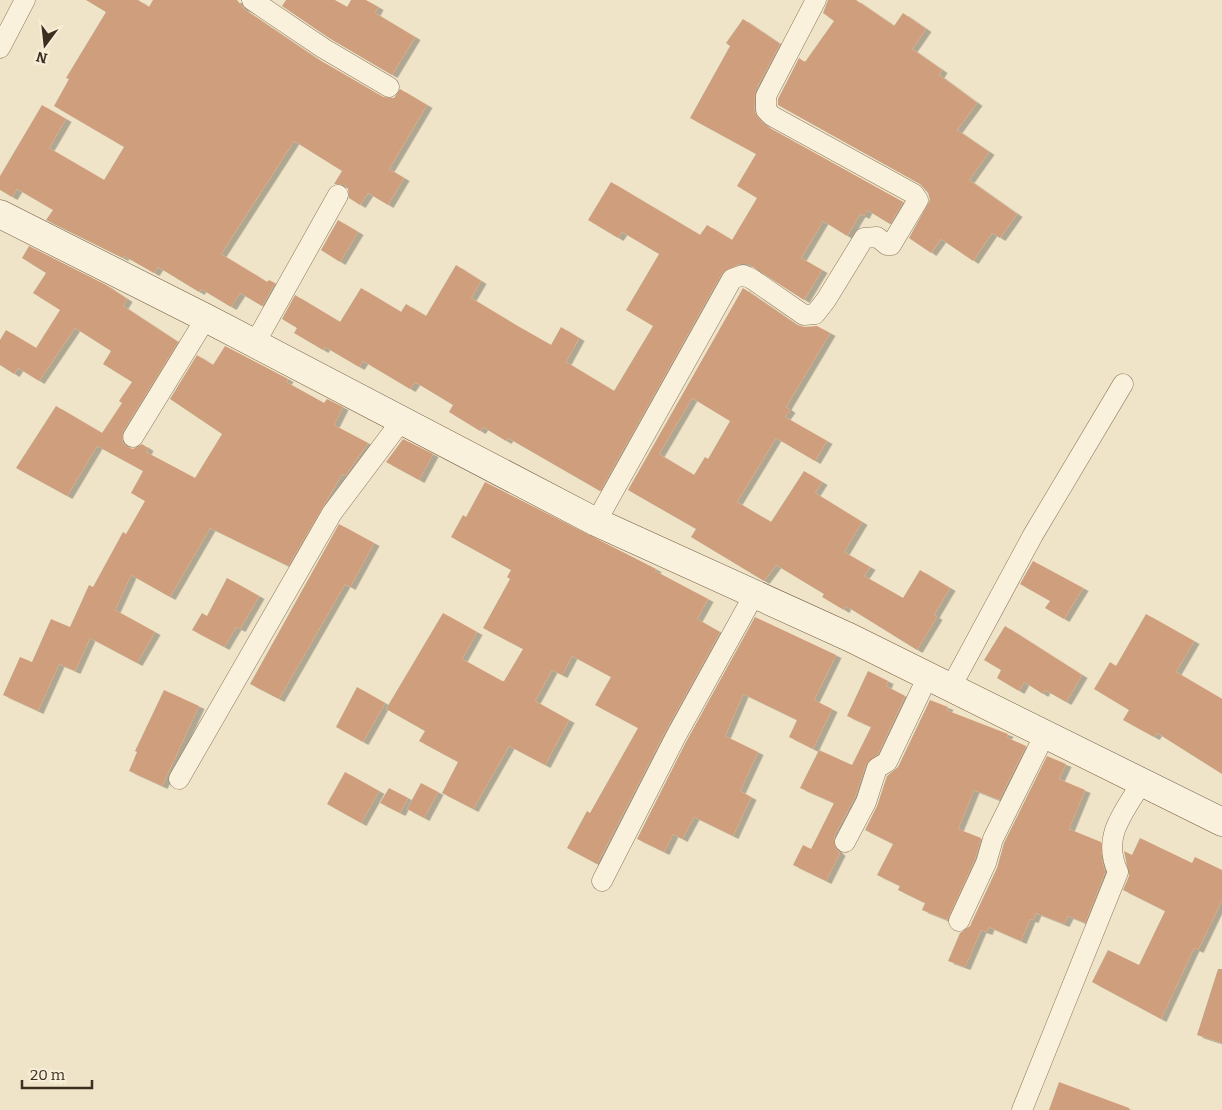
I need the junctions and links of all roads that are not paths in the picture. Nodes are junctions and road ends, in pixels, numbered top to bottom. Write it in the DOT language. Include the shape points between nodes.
graph roads {
  1 [pos="25,0"];
  2 [pos="252,0"];
  3 [pos="816,0"];
  4 [pos="3,38"];
  5 [pos="389,87"];
  6 [pos="338,195"];
  7 [pos="0,214"];
  8 [pos="206,318"];
  9 [pos="255,344"];
  10 [pos="1123,384"];
  11 [pos="402,420"];
  12 [pos="133,437"];
  13 [pos="596,522"];
  14 [pos="755,593"];
  15 [pos="939,682"];
  16 [pos="1045,734"];
  17 [pos="179,778"];
  18 [pos="1142,782"];
  19 [pos="1222,822"];
  20 [pos="845,842"];
  21 [pos="602,881"];
  22 [pos="959,920"];
  23 [pos="1022,1110"];
  1 -- 4 [label="street"];
  2 -- 5 [label="street"];
  3 -- 13 [label="street" via="766,96 766,110 914,194 918,200 891,245 877,237 864,238 815,314 804,315 744,275 732,279"];
  6 -- 9 [label="street"];
  7 -- 8 [label="street"];
  8 -- 9 [label="street"];
  8 -- 12 [label="street"];
  9 -- 11 [label="street"];
  10 -- 15 [label="street" via="1033,535"];
  11 -- 13 [label="street"];
  11 -- 17 [label="street" via="332,513"];
  13 -- 14 [label="street"];
  14 -- 15 [label="street"];
  14 -- 21 [label="street" via="676,736"];
  15 -- 16 [label="street"];
  15 -- 20 [label="street" via="887,762 877,768 866,802"];
  16 -- 18 [label="street"];
  16 -- 22 [label="street" via="993,839 986,863"];
  18 -- 19 [label="street"];
  18 -- 23 [label="street" via="1115,829 1111,851 1118,872"];
}
